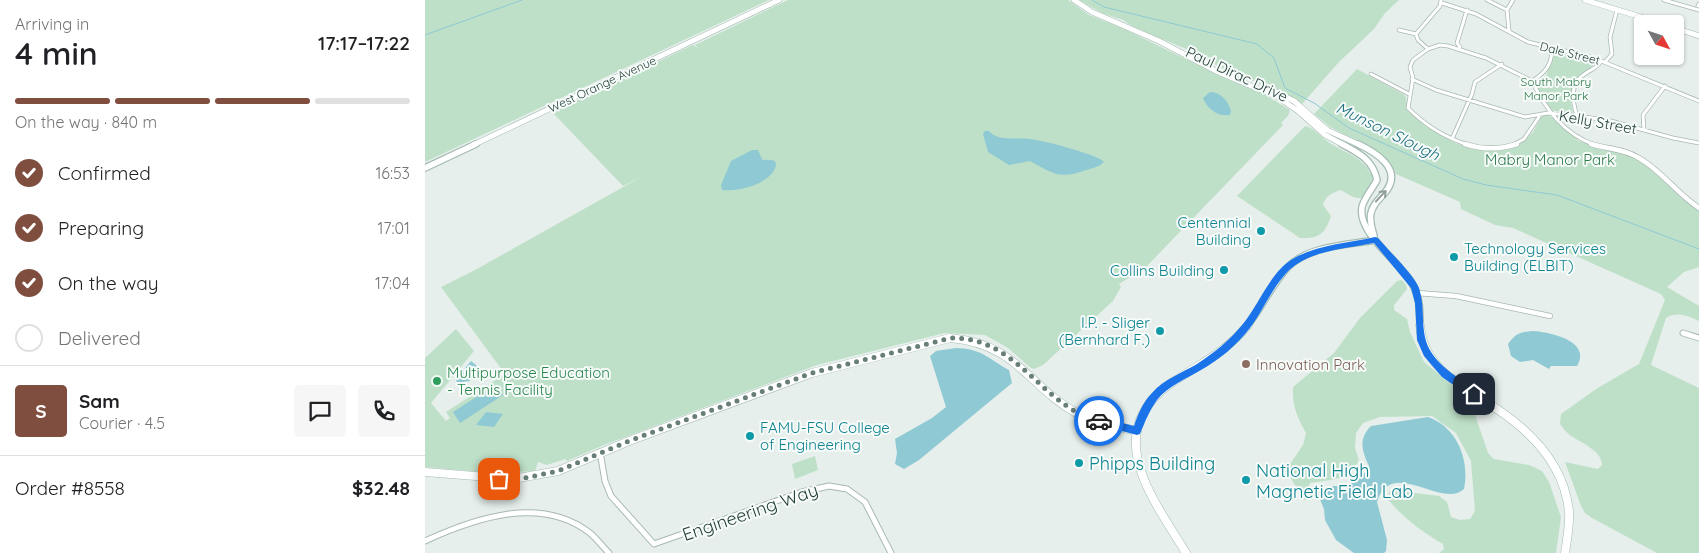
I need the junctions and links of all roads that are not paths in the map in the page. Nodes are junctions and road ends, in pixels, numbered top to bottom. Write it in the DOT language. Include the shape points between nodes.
graph roads {
  1 [pos="779,0"];
  2 [pos="1074,0"];
  3 [pos="1487,0"];
  4 [pos="1513,0"];
  5 [pos="1585,0"];
  6 [pos="1664,0"];
  7 [pos="1442,1"];
  8 [pos="1467,10"];
  9 [pos="1507,10"];
  10 [pos="1617,10"];
  11 [pos="1699,10"];
  12 [pos="1634,15"];
  13 [pos="1399,30"];
  14 [pos="1509,31"];
  15 [pos="1684,31"];
  16 [pos="1416,34"];
  17 [pos="1699,36"];
  18 [pos="1155,39"];
  19 [pos="1461,48"];
  20 [pos="1429,49"];
  21 [pos="1552,49"];
  22 [pos="1603,61"];
  23 [pos="1502,64"];
  24 [pos="1371,74"];
  25 [pos="1413,79"];
  26 [pos="1532,81"];
  27 [pos="1665,86"];
  28 [pos="1409,94"];
  29 [pos="1469,99"];
  30 [pos="1699,101"];
  31 [pos="1552,114"];
  32 [pos="1539,116"];
  33 [pos="1577,116"];
  34 [pos="1644,130"];
  35 [pos="1452,139"];
  36 [pos="1699,143"];
  37 [pos="425,168"];
  38 [pos="1377,180"];
  39 [pos="1390,183"];
  40 [pos="1699,208"];
  41 [pos="1375,240"];
  42 [pos="1417,293"];
  43 [pos="1550,316"];
  44 [pos="1683,333"];
  45 [pos="1699,338"];
  46 [pos="1137,431"];
  47 [pos="600,452"];
  48 [pos="425,472"];
  49 [pos="425,541"];
  50 [pos="609,553"];
  51 [pos="891,553"];
  52 [pos="1186,553"];
  53 [pos="1565,553"];
  1 -- 37 [label="street, West Orange Avenue"];
  2 -- 18 [label="street, Paul Dirac Drive" via="1092,12"];
  3 -- 9 [label="street"];
  4 -- 9 [label="street"];
  5 -- 10 [label="street"];
  6 -- 11 [label="street"];
  7 -- 8 [label="street, Dale Street"];
  7 -- 16 [label="street"];
  8 -- 14 [label="street, Dale Street"];
  8 -- 19 [label="street" via="1457,42"];
  9 -- 14 [label="street"];
  10 -- 12 [label="street"];
  10 -- 22 [label="street" via="1610,37 1612,54"];
  13 -- 16 [label="street"];
  14 -- 21 [label="street, Dale Street" via="1528,42"];
  15 -- 17 [label="street"];
  16 -- 20 [label="street"];
  18 -- 38 [label="street, Paul Dirac Drive" via="1218,72 1283,100 1325,135 1363,155 1375,169"];
  18 -- 39 [label="street, Paul Dirac Drive" via="1293,100 1328,130 1379,156 1389,170"];
  19 -- 20 [label="street" via="1442,44"];
  19 -- 23 [label="street"];
  20 -- 25 [label="street" via="1412,62"];
  21 -- 22 [label="street, Dale Street"];
  21 -- 26 [label="street" via="1544,74"];
  22 -- 27 [label="street, Dale Street"];
  22 -- 33 [label="street" via="1581,76 1575,85 1572,98"];
  23 -- 26 [label="street"];
  23 -- 29 [label="street" via="1475,82"];
  24 -- 28 [label="street"];
  25 -- 28 [label="street"];
  25 -- 29 [label="street, Kelly Street" via="1436,90"];
  26 -- 31 [label="street"];
  27 -- 30 [label="street, Dale Street"];
  27 -- 34 [label="street" via="1643,115"];
  28 -- 35 [label="street" via="1408,108 1412,113"];
  29 -- 32 [label="street, Kelly Street" via="1505,112 1532,118"];
  29 -- 35 [label="street"];
  31 -- 32 [label="street, Kelly Street"];
  31 -- 33 [label="street, Kelly Street"];
  31 -- 40 [label="street" via="1580,139 1641,159"];
  32 -- 35 [label="street" via="1531,131 1511,146 1475,146"];
  33 -- 34 [label="street, Kelly Street"];
  34 -- 36 [label="street, Kelly Street"];
  38 -- 39 [label="street"];
  38 -- 41 [label="street" via="1361,211 1364,227"];
  41 -- 39 [label="street, one-way" via="1370,213"];
  41 -- 42 [label="street"];
  41 -- 46 [label="street" via="1309,254 1292,262 1247,326 1224,350 1171,382 1155,396"];
  42 -- 43 [label="street" via="1457,296"];
  42 -- 53 [label="street" via="1421,340 1433,362 1457,383 1518,423 1552,463 1565,489 1569,512"];
  44 -- 45 [label="street"];
  46 -- 47 [label="street" via="1090,419 1072,410 994,347 969,339 951,338 821,370"];
  46 -- 52 [label="street" via="1135,448 1141,477 1151,500"];
  47 -- 48 [label="street" via="558,471 525,478 499,479"];
  47 -- 51 [label="street, Engineering Way" via="611,496 654,544 802,492 829,486 847,489 865,502"];
  49 -- 50 [label="street" via="481,518 523,512 553,515 576,523 591,533"];
}
